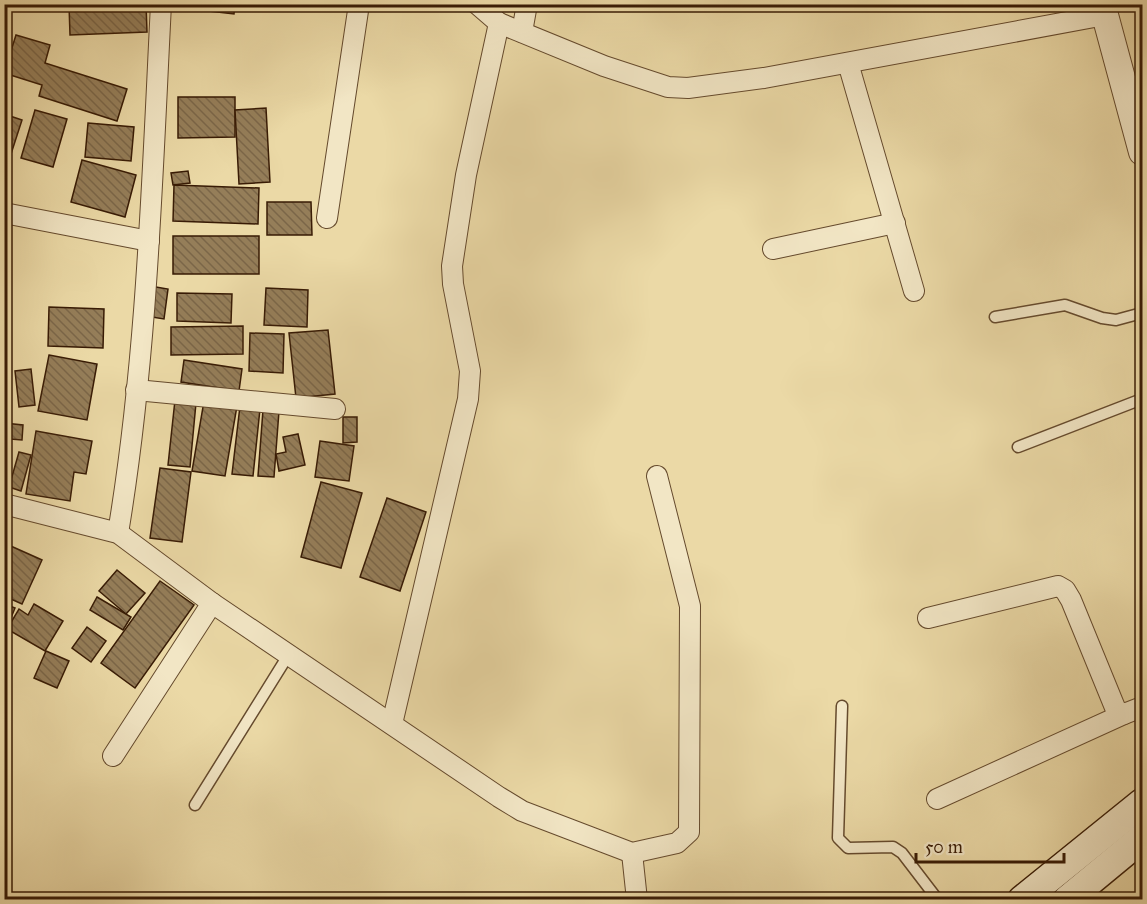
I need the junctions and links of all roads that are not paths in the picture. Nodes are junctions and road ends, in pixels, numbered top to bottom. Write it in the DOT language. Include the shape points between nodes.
graph roads {
  1 [pos="161,4"];
  2 [pos="359,4"];
  3 [pos="477,4"];
  4 [pos="527,4"];
  5 [pos="1103,10"];
  6 [pos="499,23"];
  7 [pos="522,32"];
  8 [pos="848,63"];
  9 [pos="1143,152"];
  10 [pos="4,213"];
  11 [pos="327,219"];
  12 [pos="895,223"];
  13 [pos="149,241"];
  14 [pos="773,249"];
  15 [pos="914,291"];
  16 [pos="1143,313"];
  17 [pos="995,317"];
  18 [pos="136,390"];
  19 [pos="1143,399"];
  20 [pos="335,409"];
  21 [pos="1018,447"];
  22 [pos="657,476"];
  23 [pos="7,508"];
  24 [pos="118,533"];
  25 [pos="212,603"];
  26 [pos="928,618"];
  27 [pos="289,654"];
  28 [pos="842,706"];
  29 [pos="1143,707"];
  30 [pos="1124,714"];
  31 [pos="392,724"];
  32 [pos="113,756"];
  33 [pos="937,799"];
  34 [pos="1143,803"];
  35 [pos="195,805"];
  36 [pos="1143,838"];
  37 [pos="632,853"];
  38 [pos="637,900"];
  39 [pos="938,900"];
  40 [pos="1022,900"];
  41 [pos="1067,900"];
  1 -- 13 [label="street"];
  2 -- 11 [label="street"];
  3 -- 6 [label="street"];
  4 -- 7 [label="street"];
  5 -- 8 [label="street"];
  5 -- 9 [label="street"];
  6 -- 7 [label="street"];
  6 -- 31 [label="street" via="466,175 452,266 470,371 468,399"];
  7 -- 8 [label="street" via="668,87 714,86"];
  8 -- 12 [label="street"];
  10 -- 13 [label="street"];
  12 -- 14 [label="street"];
  12 -- 15 [label="street"];
  13 -- 18 [label="street"];
  16 -- 17 [label="lane" via="1116,320 1065,305"];
  18 -- 20 [label="street"];
  18 -- 24 [label="street"];
  19 -- 21 [label="lane"];
  22 -- 37 [label="street" via="690,606 689,832 677,843"];
  23 -- 24 [label="street"];
  24 -- 25 [label="street"];
  25 -- 27 [label="street"];
  25 -- 32 [label="street"];
  26 -- 30 [label="street" via="1062,587 1071,600 1116,710"];
  27 -- 31 [label="street"];
  27 -- 35 [label="lane"];
  28 -- 39 [label="lane" via="838,838 848,848 893,847"];
  29 -- 30 [label="street"];
  30 -- 33 [label="street"];
  31 -- 37 [label="street" via="522,811"];
  34 -- 40 [label="main road"];
  36 -- 41 [label="main road"];
  37 -- 38 [label="street"];
}
